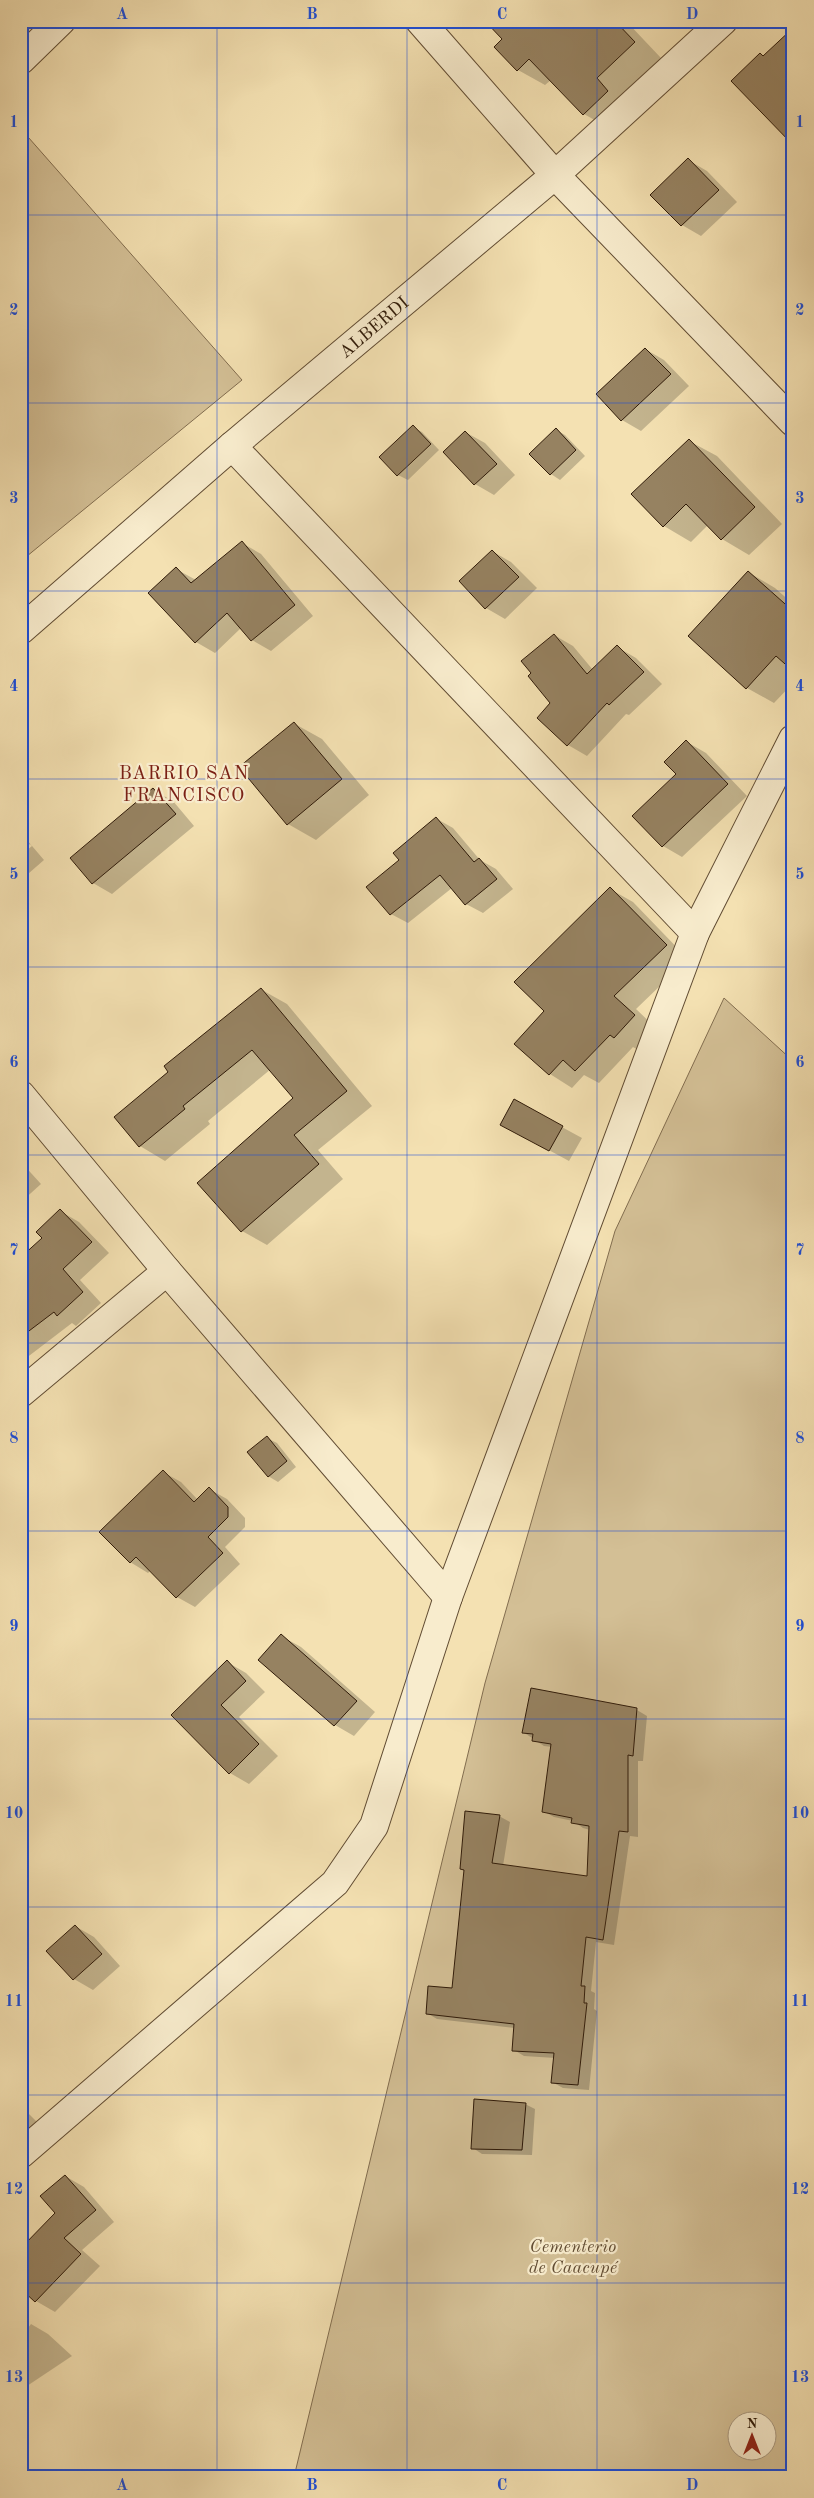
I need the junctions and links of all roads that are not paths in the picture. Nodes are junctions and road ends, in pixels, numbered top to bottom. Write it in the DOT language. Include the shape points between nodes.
graph roads {
  1 [pos="61,21"];
  2 [pos="420,21"];
  3 [pos="723,21"];
  4 [pos="21,60"];
  5 [pos="554,175"];
  6 [pos="793,422"];
  7 [pos="232,446"];
  8 [pos="21,630"];
  9 [pos="793,739"];
  10 [pos="694,933"];
  11 [pos="21,1094"];
  12 [pos="167,1271"];
  13 [pos="21,1392"];
  14 [pos="448,1597"];
  15 [pos="21,2154"];
  1 -- 4 [label="street"];
  2 -- 5 [label="street"];
  3 -- 5 [label="street, ALBERDI"];
  5 -- 6 [label="street"];
  5 -- 7 [label="street, ALBERDI"];
  7 -- 8 [label="street, ALBERDI"];
  7 -- 10 [label="street"];
  9 -- 10 [label="street"];
  10 -- 14 [label="street"];
  11 -- 12 [label="street"];
  12 -- 13 [label="street"];
  12 -- 14 [label="street"];
  14 -- 15 [label="street" via="374,1826 336,1883"];
}
